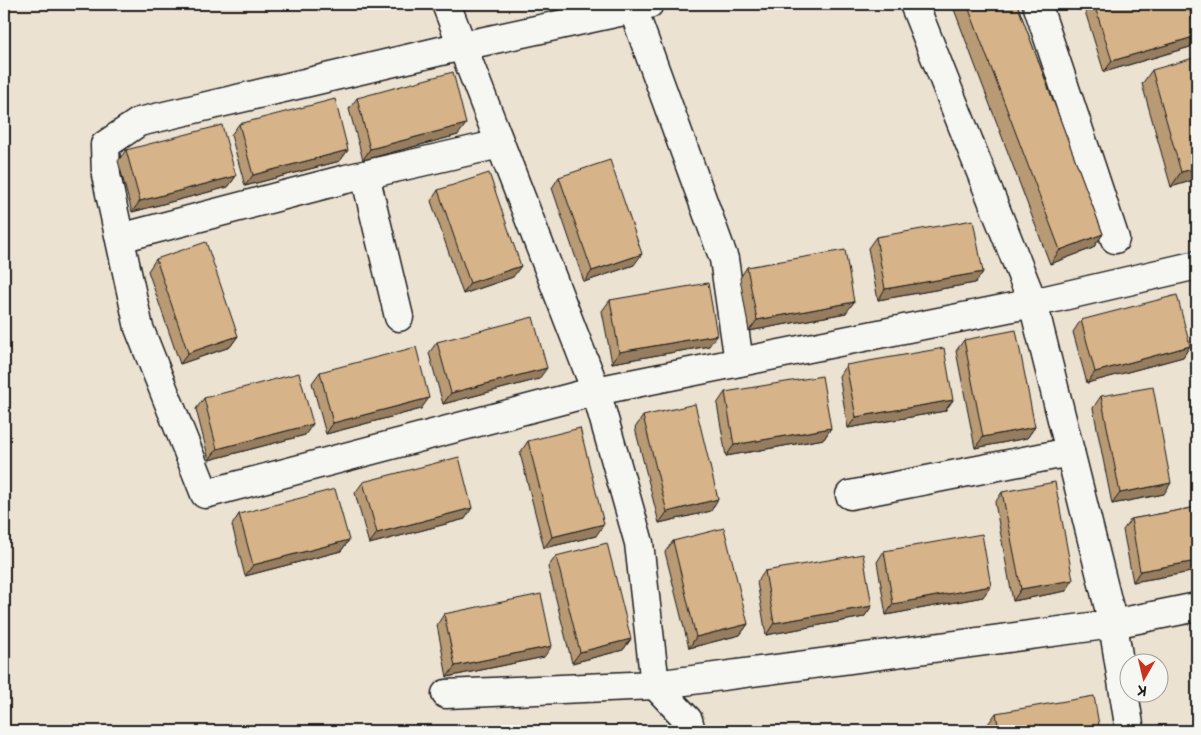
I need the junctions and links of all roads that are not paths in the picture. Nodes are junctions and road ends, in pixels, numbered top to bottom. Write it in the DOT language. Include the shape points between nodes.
graph roads {
  1 [pos="446,4"];
  2 [pos="914,4"];
  3 [pos="1037,4"];
  4 [pos="641,6"];
  5 [pos="462,46"];
  6 [pos="500,144"];
  7 [pos="366,175"];
  8 [pos="120,238"];
  9 [pos="1115,239"];
  10 [pos="1197,265"];
  11 [pos="1033,303"];
  12 [pos="399,317"];
  13 [pos="739,362"];
  14 [pos="596,391"];
  15 [pos="1070,452"];
  16 [pos="850,495"];
  17 [pos="1197,607"];
  18 [pos="1112,624"];
  19 [pos="655,685"];
  20 [pos="446,694"];
  21 [pos="691,731"];
  22 [pos="1130,731"];
  1 -- 5 [label="street"];
  2 -- 11 [label="street"];
  3 -- 9 [label="street"];
  4 -- 5 [label="street"];
  4 -- 13 [label="street" via="724,259"];
  5 -- 6 [label="street"];
  5 -- 8 [label="street" via="139,122 104,145 106,175"];
  6 -- 7 [label="street"];
  6 -- 14 [label="street"];
  7 -- 8 [label="street"];
  7 -- 12 [label="street"];
  8 -- 14 [label="street" via="139,328 205,494"];
  10 -- 11 [label="street"];
  11 -- 13 [label="street"];
  11 -- 15 [label="street"];
  13 -- 14 [label="street"];
  14 -- 19 [label="street" via="639,543"];
  15 -- 16 [label="street"];
  15 -- 18 [label="street"];
  17 -- 18 [label="street"];
  18 -- 19 [label="street"];
  18 -- 22 [label="street"];
  19 -- 20 [label="street"];
  19 -- 21 [label="street" via="688,720"];
}
